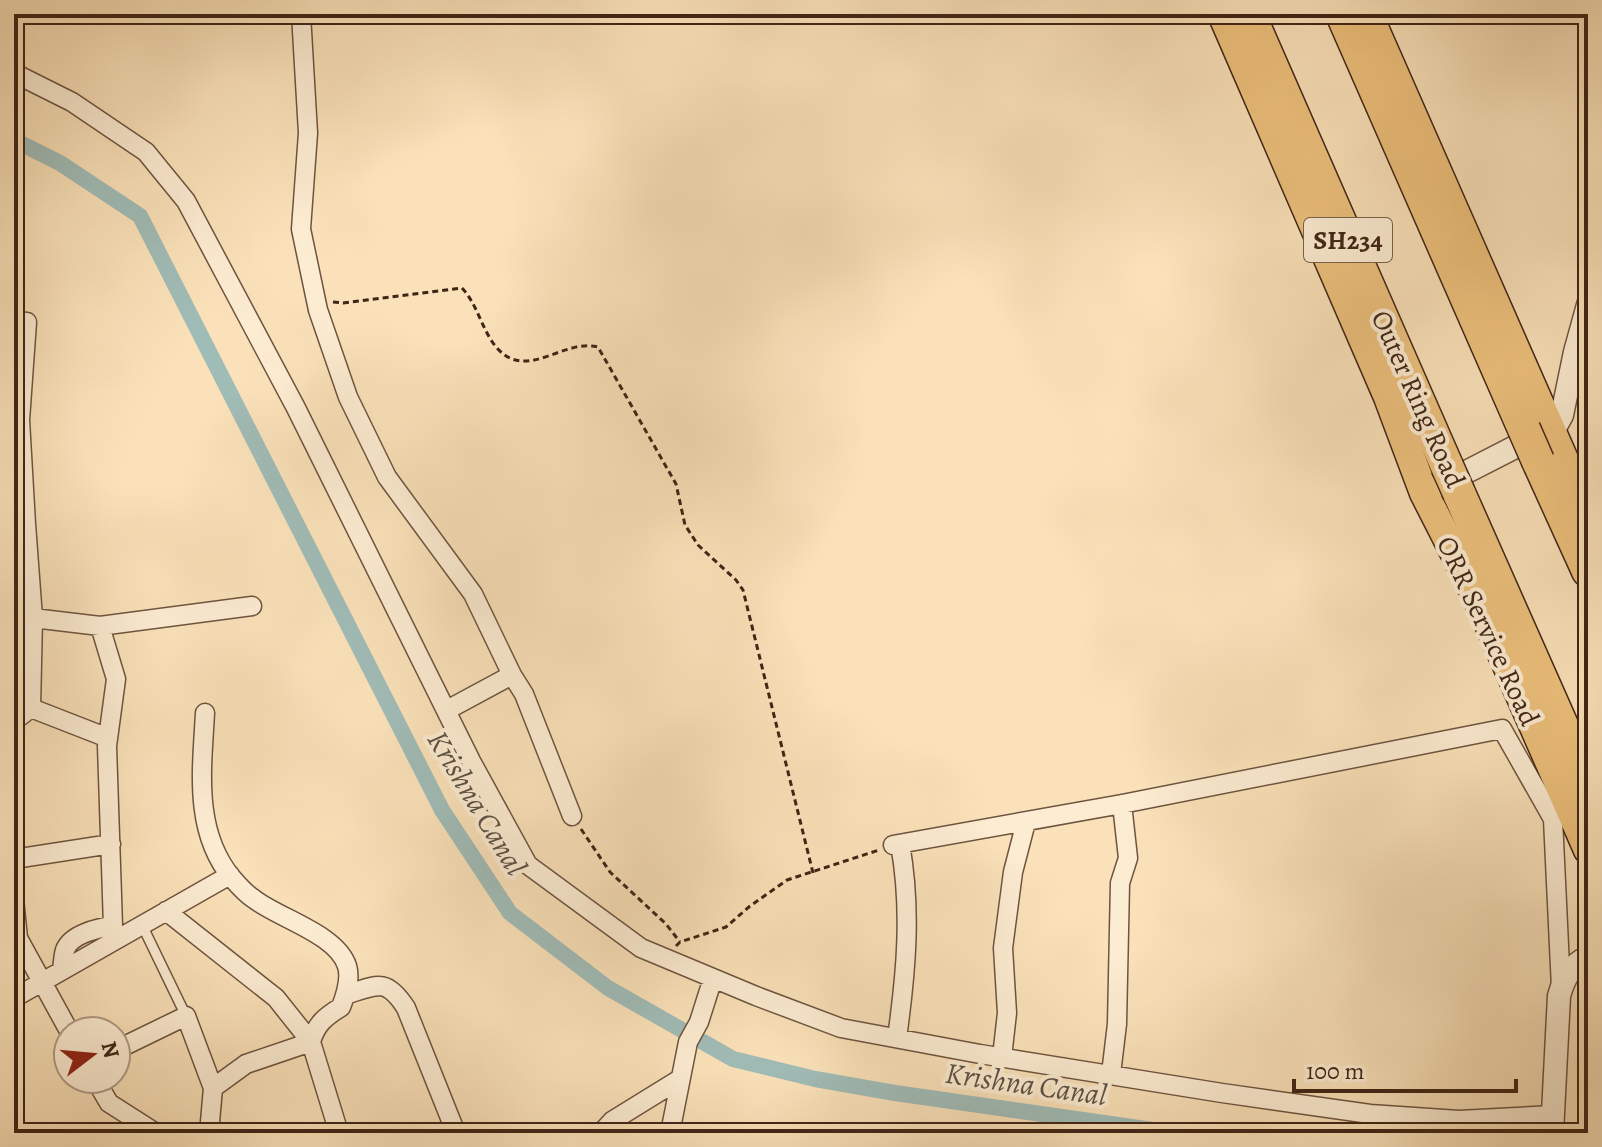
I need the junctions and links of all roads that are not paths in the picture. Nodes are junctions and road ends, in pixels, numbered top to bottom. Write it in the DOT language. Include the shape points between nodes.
graph roads {
  1 [pos="301,14"];
  2 [pos="1222,14"];
  3 [pos="1249,14"];
  4 [pos="1342,14"];
  5 [pos="1368,14"];
  6 [pos="14,73"];
  7 [pos="1588,305"];
  8 [pos="14,321"];
  9 [pos="17,420"];
  10 [pos="1538,429"];
  11 [pos="1424,493"];
  12 [pos="1588,514"];
  13 [pos="20,523"];
  14 [pos="1588,571"];
  15 [pos="252,606"];
  16 [pos="33,618"];
  17 [pos="14,619"];
  18 [pos="100,626"];
  19 [pos="512,675"];
  20 [pos="31,708"];
  21 [pos="447,710"];
  22 [pos="205,713"];
  23 [pos="14,721"];
  24 [pos="108,738"];
  25 [pos="1588,784"];
  26 [pos="1122,804"];
  27 [pos="572,816"];
  28 [pos="1026,822"];
  29 [pos="111,844"];
  30 [pos="1588,850"];
  31 [pos="14,859"];
  32 [pos="230,875"];
  33 [pos="14,899"];
  34 [pos="166,911"];
  35 [pos="142,925"];
  36 [pos="1588,957"];
  37 [pos="62,970"];
  38 [pos="713,978"];
  39 [pos="44,981"];
  40 [pos="1561,988"];
  41 [pos="345,995"];
  42 [pos="14,998"];
  43 [pos="61,1015"];
  44 [pos="186,1016"];
  45 [pos="897,1038"];
  46 [pos="132,1042"];
  47 [pos="311,1042"];
  48 [pos="1002,1057"];
  49 [pos="1111,1074"];
  50 [pos="680,1079"];
  51 [pos="213,1088"];
  52 [pos="104,1095"];
  53 [pos="1552,1124"];
  54 [pos="156,1133"];
  55 [pos="209,1133"];
  56 [pos="339,1133"];
  57 [pos="456,1133"];
  58 [pos="601,1133"];
  59 [pos="670,1133"];
  1 -- 19 [label="street" via="308,133 301,229 316,301 348,397 387,477 473,594"];
  2 -- 11 [label="main road, ORR Service Road" via="1388,397"];
  3 -- 25 [label="highway, Outer Ring Road / SH234"];
  4 -- 10 [label="highway, SH234"];
  5 -- 10 [label="main road"];
  6 -- 21 [label="street" via="72,102 146,152 186,201"];
  7 -- 10 [label="street" via="1562,415"];
  8 -- 9 [label="street" via="27,322"];
  9 -- 13 [label="street"];
  10 -- 11 [label="street"];
  10 -- 12 [label="main road"];
  10 -- 14 [label="highway, SH234, bridge" via="1538,461"];
  11 -- 30 [label="main road, ORR Service Road" via="1471,585"];
  13 -- 16 [label="street"];
  15 -- 18 [label="street"];
  16 -- 17 [label="street"];
  16 -- 18 [label="street"];
  16 -- 20 [label="street"];
  18 -- 24 [label="street" via="116,679"];
  19 -- 21 [label="street"];
  19 -- 27 [label="street"];
  20 -- 23 [label="street"];
  20 -- 24 [label="street"];
  21 -- 38 [label="street" via="528,865 641,948"];
  22 -- 32 [label="street" via="201,790 209,837"];
  24 -- 29 [label="street"];
  26 -- 28 [label="street"];
  26 -- 40 [label="street" via="1502,729 1553,819"];
  26 -- 49 [label="street" via="1128,858 1119,892"];
  28 -- 45 [label="street" via="897,845 906,877 907,949"];
  28 -- 48 [label="street" via="1003,948 1007,1013"];
  29 -- 31 [label="street"];
  29 -- 37 [label="street" via="113,926 72,940"];
  32 -- 34 [label="street"];
  32 -- 41 [label="street" via="254,900 330,944 346,963"];
  33 -- 39 [label="street" via="18,938"];
  34 -- 35 [label="street"];
  34 -- 47 [label="street" via="276,998"];
  35 -- 37 [label="street"];
  35 -- 44 [label="lane"];
  36 -- 40 [label="street" via="1573,967"];
  37 -- 39 [label="street"];
  38 -- 45 [label="street" via="841,1028"];
  38 -- 50 [label="street"];
  39 -- 42 [label="street"];
  39 -- 43 [label="street"];
  40 -- 53 [label="street"];
  41 -- 47 [label="street" via="341,1007 314,1028"];
  41 -- 57 [label="street" via="372,987 395,991"];
  44 -- 46 [label="street"];
  44 -- 51 [label="street"];
  45 -- 48 [label="street"];
  47 -- 51 [label="street" via="246,1064"];
  47 -- 56 [label="street"];
  48 -- 49 [label="street"];
  49 -- 53 [label="street" via="1370,1114"];
  50 -- 58 [label="street"];
  50 -- 59 [label="street"];
  51 -- 55 [label="street"];
  52 -- 54 [label="street"];
}
